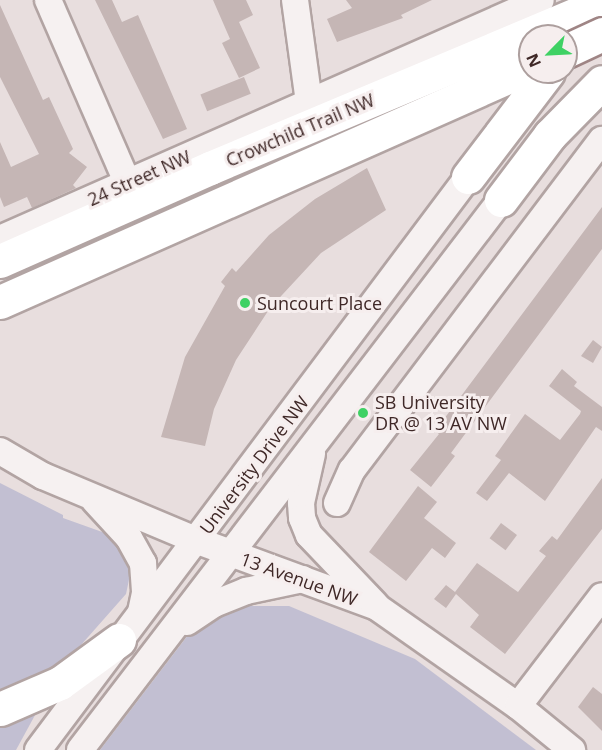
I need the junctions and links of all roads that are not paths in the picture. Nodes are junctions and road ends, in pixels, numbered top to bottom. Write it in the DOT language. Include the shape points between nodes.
graph roads {
  1 [pos="48,0"];
  2 [pos="295,0"];
  3 [pos="541,0"];
  4 [pos="602,3"];
  5 [pos="602,12"];
  6 [pos="602,34"];
  7 [pos="578,38"];
  8 [pos="578,45"];
  9 [pos="518,72"];
  10 [pos="602,82"];
  11 [pos="539,84"];
  12 [pos="309,102"];
  13 [pos="602,140"];
  14 [pos="468,177"];
  15 [pos="128,184"];
  16 [pos="501,200"];
  17 [pos="0,239"];
  18 [pos="0,261"];
  19 [pos="0,302"];
  20 [pos="315,442"];
  21 [pos="0,451"];
  22 [pos="89,494"];
  23 [pos="337,503"];
  24 [pos="198,541"];
  25 [pos="233,554"];
  26 [pos="304,578"];
  27 [pos="602,596"];
  28 [pos="377,607"];
  29 [pos="141,613"];
  30 [pos="167,635"];
  31 [pos="119,640"];
  32 [pos="518,706"];
  33 [pos="0,710"];
  34 [pos="38,750"];
  35 [pos="80,750"];
  36 [pos="572,750"];
  1 -- 15 [label="street"];
  2 -- 12 [label="street"];
  3 -- 12 [label="street, 24 Street NW"];
  4 -- 18 [label="highway, Crowchild Trail NW"];
  5 -- 7 [label="highway"];
  6 -- 8 [label="highway, bridge"];
  9 -- 19 [label="highway, Crowchild Trail NW"];
  10 -- 16 [label="highway" via="550,135"];
  11 -- 14 [label="highway"];
  12 -- 15 [label="street, 24 Street NW"];
  13 -- 23 [label="street" via="352,470"];
  14 -- 24 [label="street, University Drive NW"];
  15 -- 17 [label="street, 24 Street NW"];
  16 -- 20 [label="street, University Drive NW"];
  20 -- 25 [label="street, University Drive NW"];
  20 -- 28 [label="street" via="301,503 302,518 309,535"];
  21 -- 22 [label="street, 13 Avenue NW"];
  22 -- 24 [label="street, 13 Avenue NW"];
  22 -- 29 [label="street" via="129,538 143,563 145,593"];
  24 -- 25 [label="street, 13 Avenue NW"];
  24 -- 29 [label="street, University Drive NW"];
  25 -- 26 [label="street, 13 Avenue NW"];
  25 -- 30 [label="street, University Drive NW"];
  26 -- 28 [label="street, 13 Avenue NW"];
  26 -- 30 [label="street" via="246,591 214,604"];
  27 -- 32 [label="street"];
  28 -- 32 [label="street, 13 Avenue NW"];
  29 -- 31 [label="street, University Drive NW"];
  30 -- 35 [label="street, University Drive NW"];
  31 -- 33 [label="highway" via="60,683"];
  31 -- 34 [label="street, University Drive NW"];
  32 -- 36 [label="street, 13 Avenue NW"];
}
